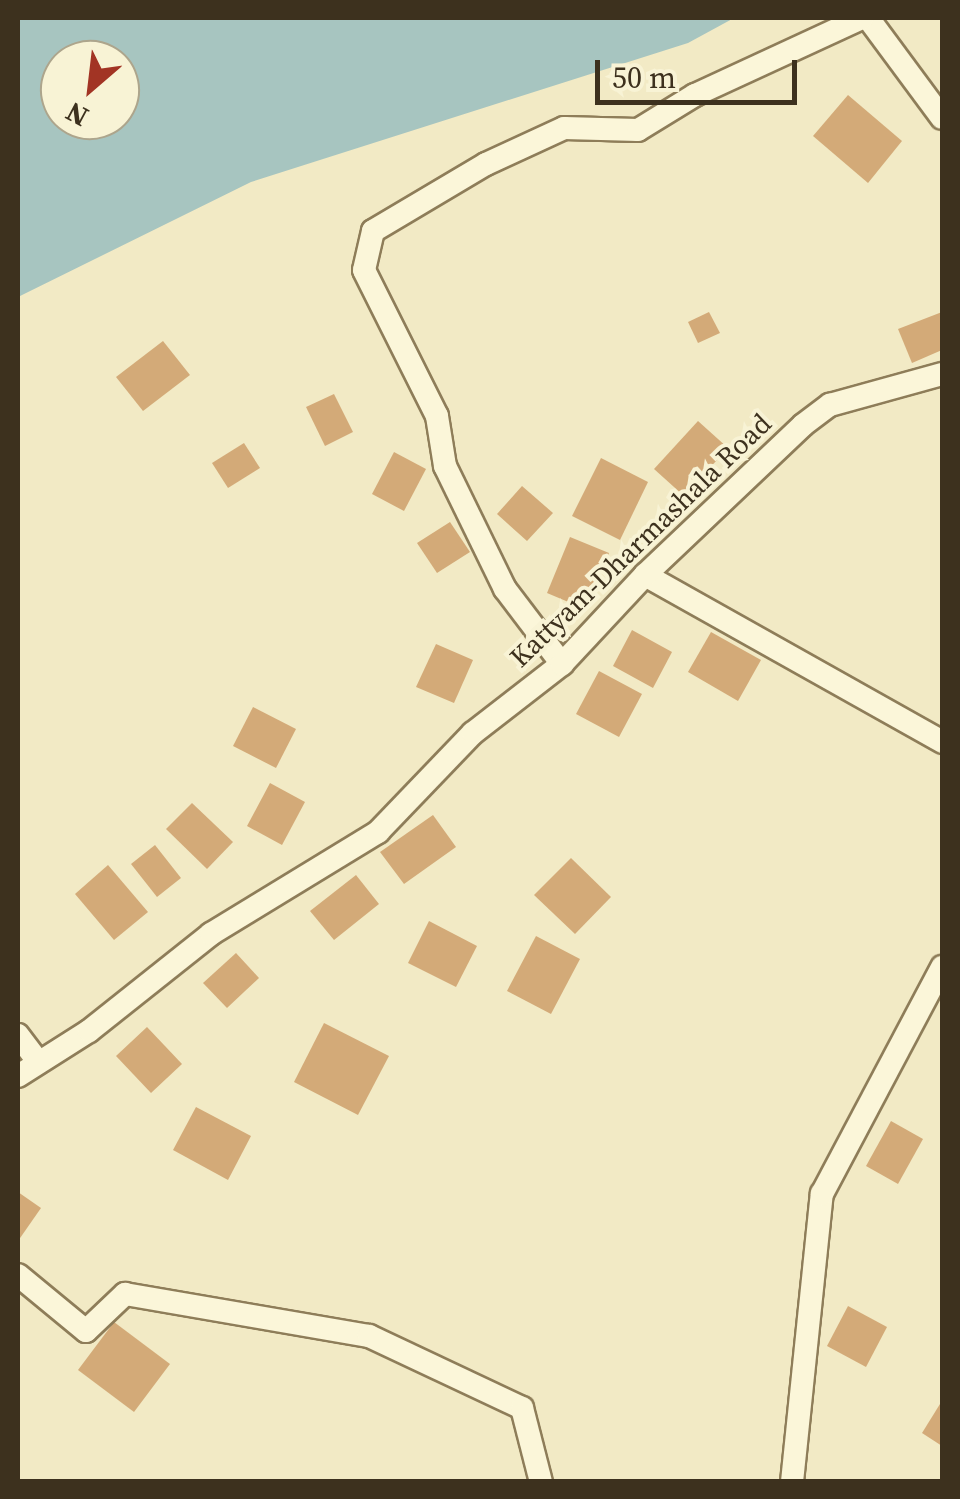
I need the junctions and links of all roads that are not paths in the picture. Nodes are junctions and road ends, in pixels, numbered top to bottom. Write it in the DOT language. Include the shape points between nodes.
graph roads {
  1 [pos="865,18"];
  2 [pos="942,118"];
  3 [pos="942,374"];
  4 [pos="645,576"];
  5 [pos="562,664"];
  6 [pos="942,742"];
  7 [pos="942,968"];
  8 [pos="18,1035"];
  9 [pos="38,1062"];
  10 [pos="18,1076"];
  11 [pos="18,1275"];
  12 [pos="541,1482"];
  13 [pos="792,1482"];
  1 -- 2 [label="street"];
  1 -- 5 [label="street" via="694,95 638,130 564,128 373,230 364,270 436,416 446,466 505,589"];
  3 -- 4 [label="street, Kattyam-Dharmashala Road" via="830,405"];
  4 -- 5 [label="street, Kattyam-Dharmashala Road"];
  4 -- 6 [label="street"];
  5 -- 9 [label="street, Kattyam-Dharmashala Road" via="473,733 378,832 211,934 89,1031"];
  7 -- 13 [label="street" via="822,1194"];
  8 -- 9 [label="street"];
  9 -- 10 [label="street, Kattyam-Dharmashala Road"];
  11 -- 12 [label="street" via="86,1330 125,1294 369,1336 522,1408"];
}
